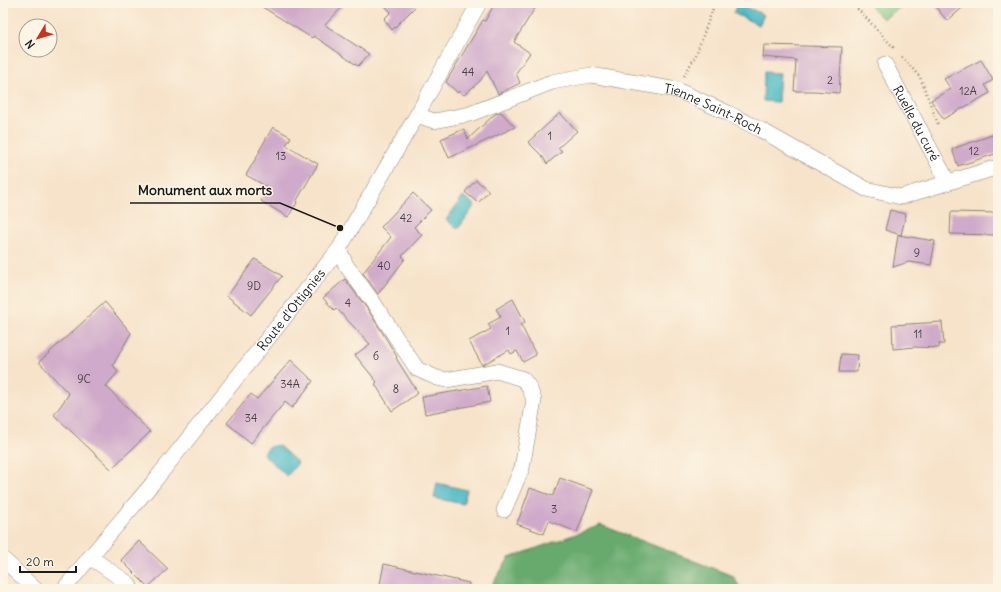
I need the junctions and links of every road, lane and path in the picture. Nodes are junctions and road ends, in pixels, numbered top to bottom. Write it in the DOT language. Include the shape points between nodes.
graph roads {
  1 [pos="479,3"];
  2 [pos="715,3"];
  3 [pos="885,64"];
  4 [pos="677,90"];
  5 [pos="417,115"];
  6 [pos="998,167"];
  7 [pos="948,182"];
  8 [pos="339,249"];
  9 [pos="504,510"];
  10 [pos="90,557"];
  11 [pos="3,559"];
  12 [pos="35,589"];
  13 [pos="64,589"];
  14 [pos="131,589"];
  1 -- 5 [label="street, Route d'Ottignies"];
  2 -- 4 [label="path" via="696,55"];
  3 -- 7 [label="street, Ruelle du curé"];
  4 -- 5 [label="street, Tienne Saint-Roch" via="591,75 552,82 470,114 434,121"];
  4 -- 7 [label="street, Tienne Saint-Roch" via="728,112 866,189 901,197"];
  5 -- 8 [label="street, Route d'Ottignies"];
  6 -- 7 [label="street, Tienne Saint-Roch"];
  8 -- 9 [label="street" via="346,265 418,369 446,380 496,371 523,379 529,387 534,400 522,468"];
  8 -- 10 [label="street, Route d'Ottignies" via="152,484"];
  10 -- 13 [label="street, Route d'Ottignies"];
  10 -- 14 [label="street" via="129,584"];
  11 -- 12 [label="street"];
}
